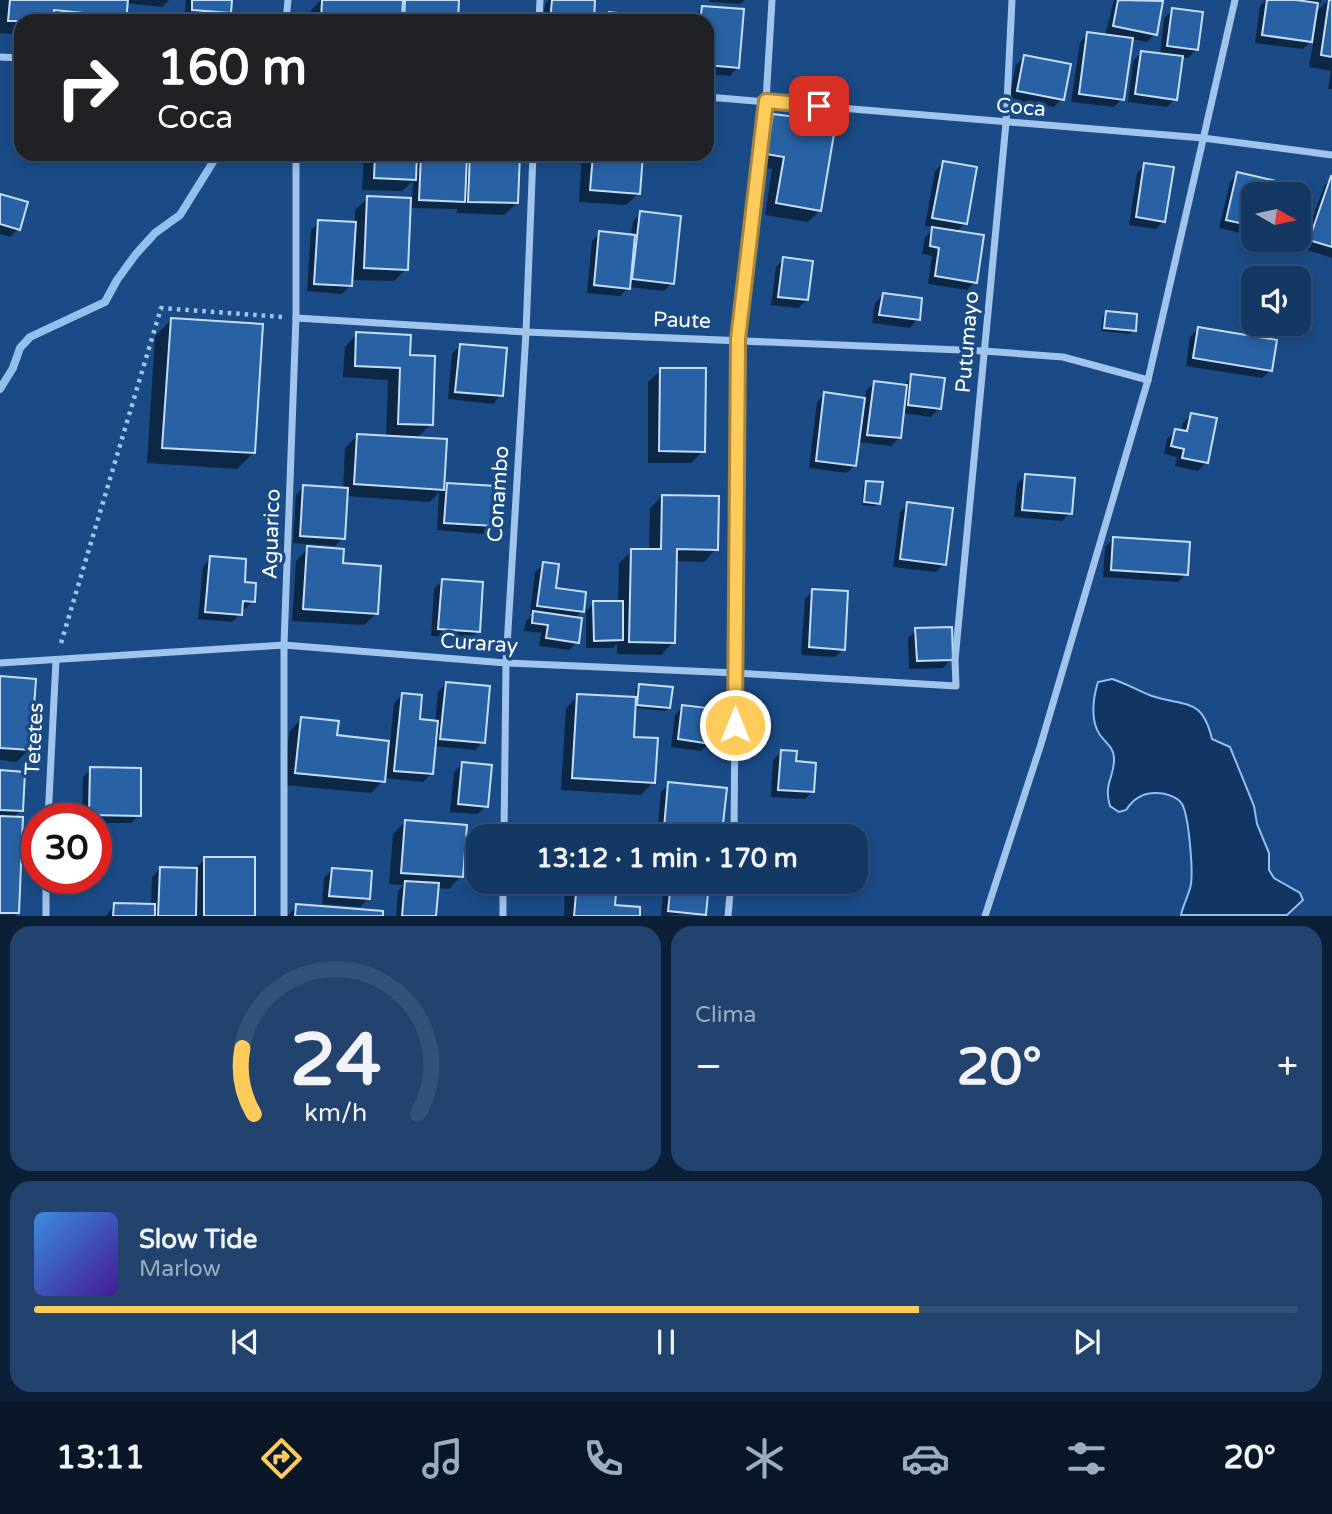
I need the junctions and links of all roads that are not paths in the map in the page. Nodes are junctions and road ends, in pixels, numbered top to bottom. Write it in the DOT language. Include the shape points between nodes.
graph roads {
  1 [pos="772,0"];
  2 [pos="1012,0"];
  3 [pos="1235,0"];
  4 [pos="714,97"];
  5 [pos="766,101"];
  6 [pos="1006,123"];
  7 [pos="1203,138"];
  8 [pos="1332,155"];
  9 [pos="296,161"];
  10 [pos="533,161"];
  11 [pos="296,318"];
  12 [pos="526,332"];
  13 [pos="738,339"];
  14 [pos="984,351"];
  15 [pos="1148,380"];
  16 [pos="284,646"];
  17 [pos="56,660"];
  18 [pos="0,663"];
  19 [pos="506,663"];
  20 [pos="736,673"];
  21 [pos="956,686"];
  22 [pos="49,803"];
  23 [pos="504,824"];
  24 [pos="734,824"];
  25 [pos="46,894"];
  26 [pos="503,894"];
  27 [pos="729,894"];
  28 [pos="46,915"];
  29 [pos="284,915"];
  30 [pos="503,915"];
  31 [pos="728,915"];
  32 [pos="985,915"];
  1 -- 5 [label="street"];
  2 -- 6 [label="street, Putumayo"];
  3 -- 7 [label="street"];
  4 -- 5 [label="street, Coca"];
  5 -- 6 [label="street, Coca"];
  5 -- 13 [label="street"];
  6 -- 7 [label="street, Coca"];
  6 -- 14 [label="street, Putumayo"];
  7 -- 8 [label="street, Coca"];
  7 -- 15 [label="street"];
  9 -- 11 [label="street, Aguarico"];
  10 -- 12 [label="street, Conambo"];
  11 -- 12 [label="street, Paute"];
  11 -- 16 [label="street, Aguarico"];
  12 -- 13 [label="street, Paute"];
  12 -- 19 [label="street, Conambo"];
  13 -- 14 [label="street, Paute"];
  13 -- 20 [label="street"];
  14 -- 15 [label="street, Paute" via="1063,357"];
  14 -- 21 [label="street, Putumayo"];
  15 -- 32 [label="street" via="1041,744"];
  16 -- 17 [label="street, Curaray"];
  16 -- 19 [label="street, Curaray"];
  16 -- 29 [label="street, Aguarico"];
  17 -- 18 [label="street, Curaray"];
  17 -- 22 [label="street, Tetetes"];
  19 -- 20 [label="street, Curaray"];
  19 -- 23 [label="street, Conambo"];
  20 -- 21 [label="street, Curaray"];
  20 -- 24 [label="street"];
  25 -- 28 [label="street"];
  26 -- 30 [label="street"];
  27 -- 31 [label="street"];
}
